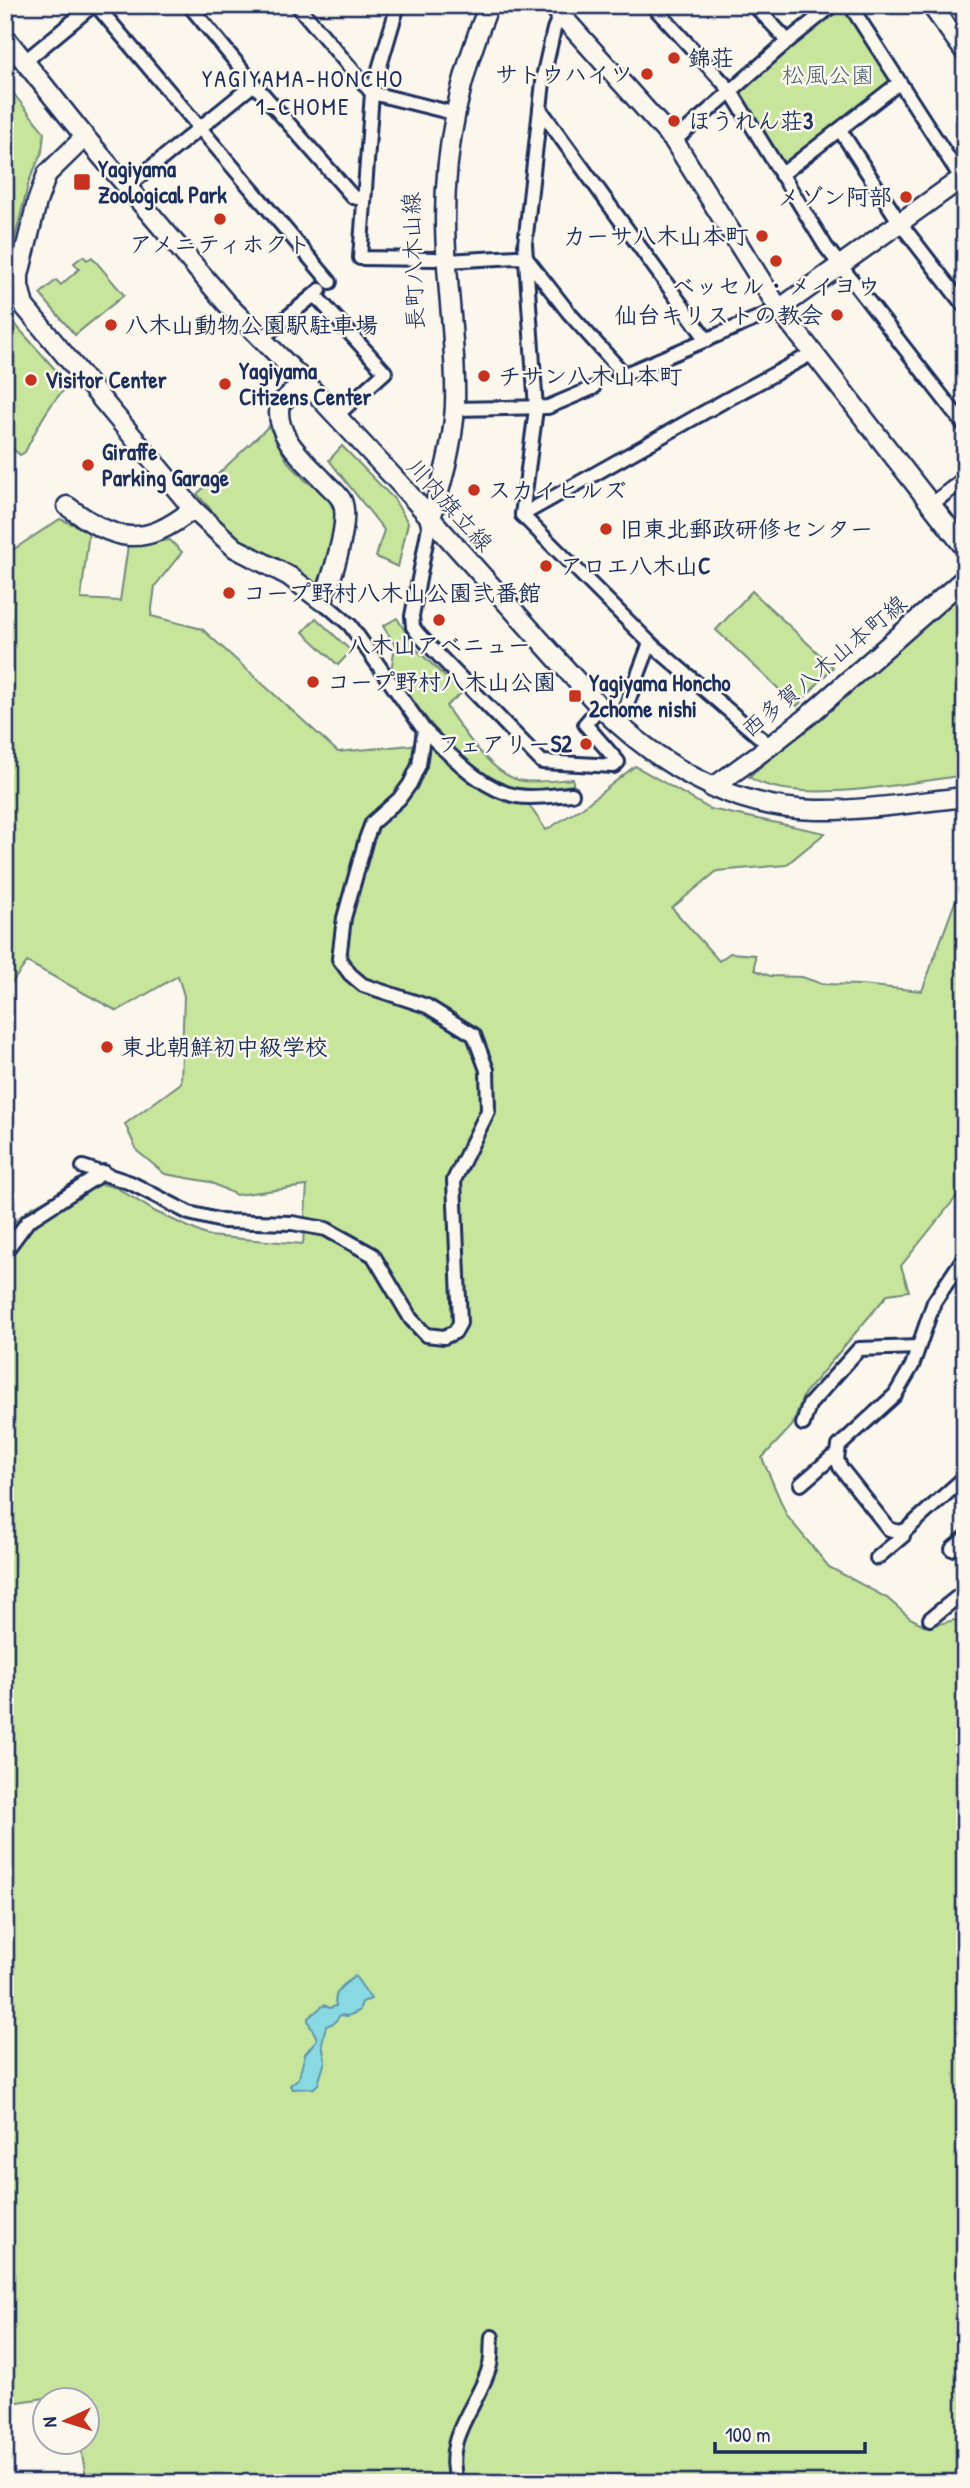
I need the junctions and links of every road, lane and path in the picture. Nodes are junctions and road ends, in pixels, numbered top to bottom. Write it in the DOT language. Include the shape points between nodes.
graph roads {
  1 [pos="95,5"];
  2 [pos="189,5"];
  3 [pos="296,5"];
  4 [pos="477,5"];
  5 [pos="489,5"];
  6 [pos="652,5"];
  7 [pos="754,5"];
  8 [pos="833,5"];
  9 [pos="850,5"];
  10 [pos="932,5"];
  11 [pos="396,7"];
  12 [pos="559,8"];
  13 [pos="5,37"];
  14 [pos="788,41"];
  15 [pos="965,52"];
  16 [pos="24,62"];
  17 [pos="899,83"];
  18 [pos="254,84"];
  19 [pos="730,90"];
  20 [pos="372,93"];
  21 [pos="540,109"];
  22 [pos="445,111"];
  23 [pos="199,127"];
  24 [pos="840,130"];
  25 [pos="85,137"];
  26 [pos="674,141"];
  27 [pos="781,175"];
  28 [pos="963,180"];
  29 [pos="127,187"];
  30 [pos="363,200"];
  31 [pos="900,223"];
  32 [pos="526,258"];
  33 [pos="440,260"];
  34 [pos="839,266"];
  35 [pos="315,295"];
  36 [pos="965,306"];
  37 [pos="779,309"];
  38 [pos="261,339"];
  39 [pos="707,340"];
  40 [pos="813,354"];
  41 [pos="304,381"];
  42 [pos="593,388"];
  43 [pos="455,409"];
  44 [pos="536,409"];
  45 [pos="336,416"];
  46 [pos="965,426"];
  47 [pos="965,478"];
  48 [pos="931,505"];
  49 [pos="67,506"];
  50 [pos="193,509"];
  51 [pos="522,515"];
  52 [pos="430,520"];
  53 [pos="965,548"];
  54 [pos="965,578"];
  55 [pos="322,601"];
  56 [pos="650,643"];
  57 [pos="600,707"];
  58 [pos="617,724"];
  59 [pos="424,730"];
  60 [pos="770,746"];
  61 [pos="712,788"];
  62 [pos="572,794"];
  63 [pos="965,797"];
  64 [pos="82,1167"];
  65 [pos="104,1172"];
  66 [pos="5,1252"];
  67 [pos="964,1257"];
  68 [pos="918,1347"];
  69 [pos="803,1424"];
  70 [pos="837,1456"];
  71 [pos="965,1477"];
  72 [pos="801,1484"];
  73 [pos="904,1531"];
  74 [pos="965,1538"];
  75 [pos="952,1549"];
  76 [pos="877,1558"];
  77 [pos="964,1592"];
  78 [pos="930,1619"];
  79 [pos="492,2337"];
  80 [pos="457,2483"];
  1 -- 16 [label="street"];
  1 -- 23 [label="street"];
  2 -- 18 [label="street"];
  3 -- 20 [label="street"];
  4 -- 22 [label="street, 長町八木山線"];
  5 -- 33 [label="street" via="455,114"];
  6 -- 19 [label="street"];
  7 -- 14 [label="street"];
  8 -- 14 [label="street"];
  9 -- 17 [label="street"];
  10 -- 15 [label="street"];
  11 -- 20 [label="street"];
  12 -- 21 [label="street"];
  12 -- 26 [label="street"];
  13 -- 16 [label="street, 川内旗立線"];
  14 -- 19 [label="street"];
  16 -- 25 [label="street, 川内旗立線"];
  17 -- 24 [label="street"];
  17 -- 28 [label="street"];
  18 -- 23 [label="street"];
  18 -- 30 [label="street" via="353,197"];
  19 -- 26 [label="street"];
  19 -- 27 [label="street"];
  20 -- 22 [label="street"];
  20 -- 30 [label="street"];
  21 -- 32 [label="street"];
  21 -- 39 [label="street"];
  22 -- 33 [label="street, 長町八木山線" via="435,179"];
  23 -- 29 [label="street"];
  23 -- 35 [label="street" via="333,280"];
  24 -- 27 [label="street"];
  24 -- 31 [label="street"];
  25 -- 29 [label="street, 川内旗立線"];
  25 -- 50 [label="street" via="42,185 19,275 21,297 29,314"];
  26 -- 37 [label="street"];
  27 -- 34 [label="street"];
  28 -- 31 [label="street"];
  29 -- 38 [label="street, 川内旗立線"];
  30 -- 33 [label="street" via="359,258"];
  31 -- 34 [label="street"];
  31 -- 36 [label="street"];
  32 -- 33 [label="street"];
  32 -- 39 [label="street" via="620,376"];
  32 -- 44 [label="street"];
  33 -- 43 [label="street"];
  33 -- 52 [label="street, 長町八木山線" via="443,409"];
  34 -- 37 [label="street"];
  34 -- 46 [label="street"];
  35 -- 38 [label="street"];
  35 -- 45 [label="street" via="385,372"];
  37 -- 39 [label="street"];
  37 -- 40 [label="street"];
  38 -- 41 [label="street, 川内旗立線"];
  40 -- 48 [label="street"];
  40 -- 51 [label="street"];
  41 -- 45 [label="street, 川内旗立線"];
  41 -- 55 [label="street" via="280,404 279,421 291,445 344,508 332,580"];
  42 -- 44 [label="street"];
  43 -- 44 [label="street"];
  43 -- 52 [label="street" via="447,468"];
  44 -- 51 [label="street"];
  45 -- 52 [label="street, 川内旗立線"];
  47 -- 48 [label="street"];
  48 -- 53 [label="street"];
  49 -- 50 [label="street" via="106,531 141,536 163,530"];
  50 -- 55 [label="street" via="235,548 289,576"];
  51 -- 56 [label="street"];
  52 -- 57 [label="street, 川内旗立線"];
  52 -- 57 [label="street" via="412,616 419,635 542,762 614,766 618,762 585,724"];
  54 -- 60 [label="street, 西多賀八木山本町線"];
  55 -- 59 [label="street" via="350,625"];
  56 -- 58 [label="street"];
  56 -- 60 [label="street"];
  57 -- 58 [label="street, 川内旗立線"];
  58 -- 61 [label="street, 川内旗立線" via="669,765"];
  59 -- 62 [label="street" via="502,791 517,796"];
  59 -- 65 [label="street" via="419,765 410,784 372,823 366,839 344,918 339,958 363,985 428,1006 474,1035 487,1070 488,1111 454,1180 460,1292 460,1323 455,1332 444,1337 426,1335 411,1319 373,1255 326,1229 222,1221 189,1213"];
  60 -- 61 [label="street, 西多賀八木山本町線"];
  61 -- 63 [label="street, 川内旗立線" via="785,808 814,810"];
  64 -- 65 [label="street"];
  65 -- 66 [label="street" via="28,1221"];
  67 -- 68 [label="street" via="934,1302"];
  68 -- 69 [label="street" via="859,1349 809,1405"];
  68 -- 70 [label="street" via="895,1395 839,1446"];
  70 -- 72 [label="street"];
  70 -- 73 [label="street" via="840,1467 889,1529"];
  71 -- 73 [label="street"];
  73 -- 76 [label="street"];
  74 -- 75 [label="street"];
  77 -- 78 [label="street"];
  79 -- 80 [label="street" via="489,2365 455,2442 452,2456"];
}
